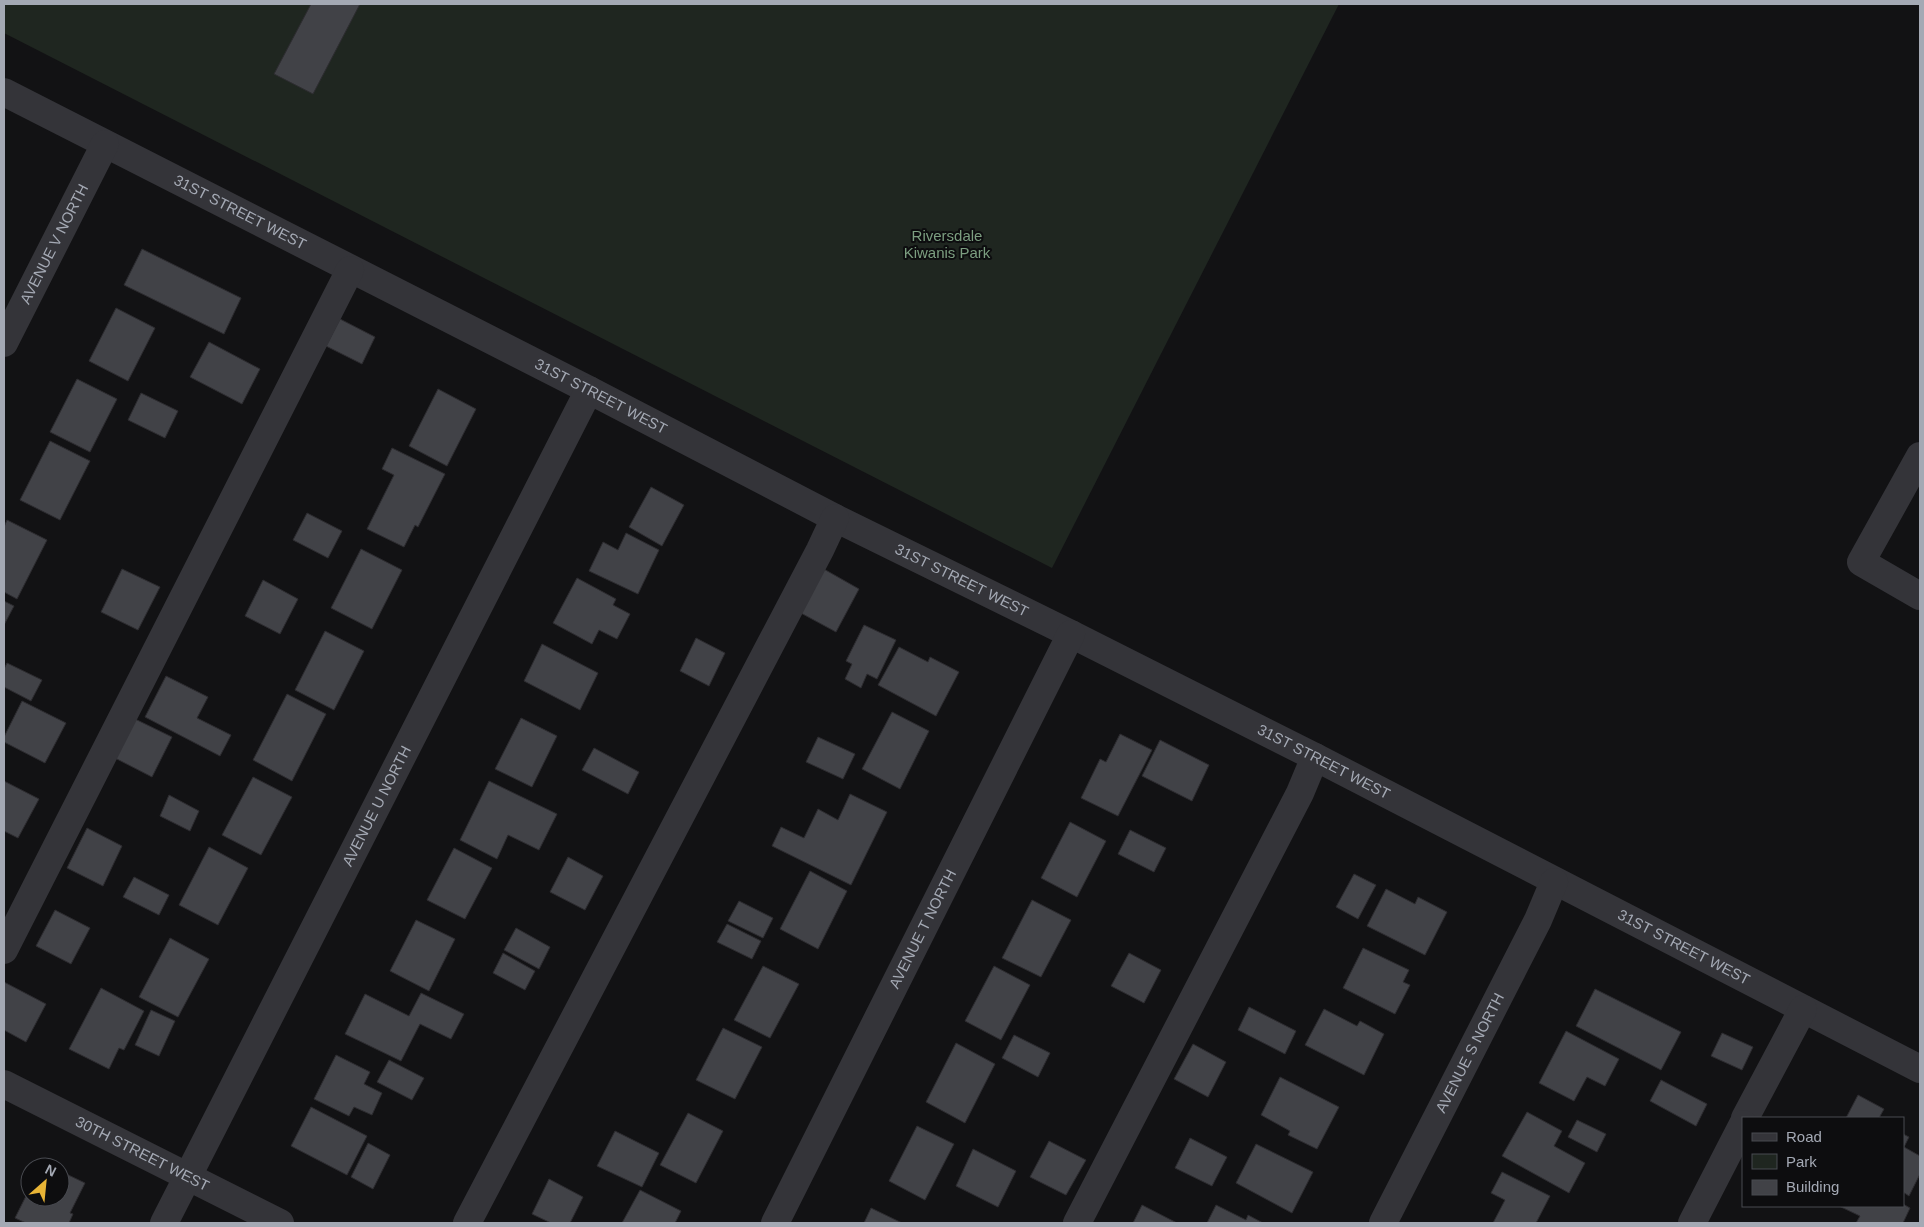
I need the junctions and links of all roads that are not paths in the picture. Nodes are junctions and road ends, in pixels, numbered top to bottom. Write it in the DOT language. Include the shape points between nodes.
graph roads {
  1 [pos="4,92"];
  2 [pos="105,144"];
  3 [pos="350,270"];
  4 [pos="4,343"];
  5 [pos="589,390"];
  6 [pos="1920,456"];
  7 [pos="835,518"];
  8 [pos="1920,596"];
  9 [pos="1071,634"];
  10 [pos="1315,757"];
  11 [pos="1554,882"];
  12 [pos="4,950"];
  13 [pos="1803,1009"];
  14 [pos="1920,1069"];
  15 [pos="4,1084"];
  16 [pos="1747,1117"];
  17 [pos="1742,1126"];
  18 [pos="188,1176"];
  19 [pos="164,1223"];
  20 [pos="280,1223"];
  21 [pos="467,1223"];
  22 [pos="775,1223"];
  23 [pos="1077,1223"];
  24 [pos="1383,1223"];
  25 [pos="1692,1223"];
  1 -- 2 [label="street, 31ST STREET WEST"];
  2 -- 3 [label="street, 31ST STREET WEST"];
  2 -- 4 [label="street, AVENUE V NORTH"];
  3 -- 5 [label="street, 31ST STREET WEST"];
  3 -- 12 [label="street"];
  5 -- 7 [label="street, 31ST STREET WEST"];
  5 -- 18 [label="street, AVENUE U NORTH"];
  6 -- 8 [label="street" via="1861,562"];
  7 -- 9 [label="street, 31ST STREET WEST"];
  7 -- 21 [label="street"];
  9 -- 10 [label="street, 31ST STREET WEST"];
  9 -- 22 [label="street, AVENUE T NORTH"];
  10 -- 11 [label="street, 31ST STREET WEST"];
  10 -- 23 [label="street" via="1300,793"];
  11 -- 13 [label="street, 31ST STREET WEST"];
  11 -- 24 [label="street, AVENUE S NORTH" via="1538,920"];
  13 -- 14 [label="street, 31ST STREET WEST"];
  13 -- 16 [label="street"];
  15 -- 18 [label="street, 30TH STREET WEST"];
  17 -- 25 [label="street"];
  18 -- 19 [label="street, AVENUE U NORTH"];
  18 -- 20 [label="street, 30TH STREET WEST"];
}
